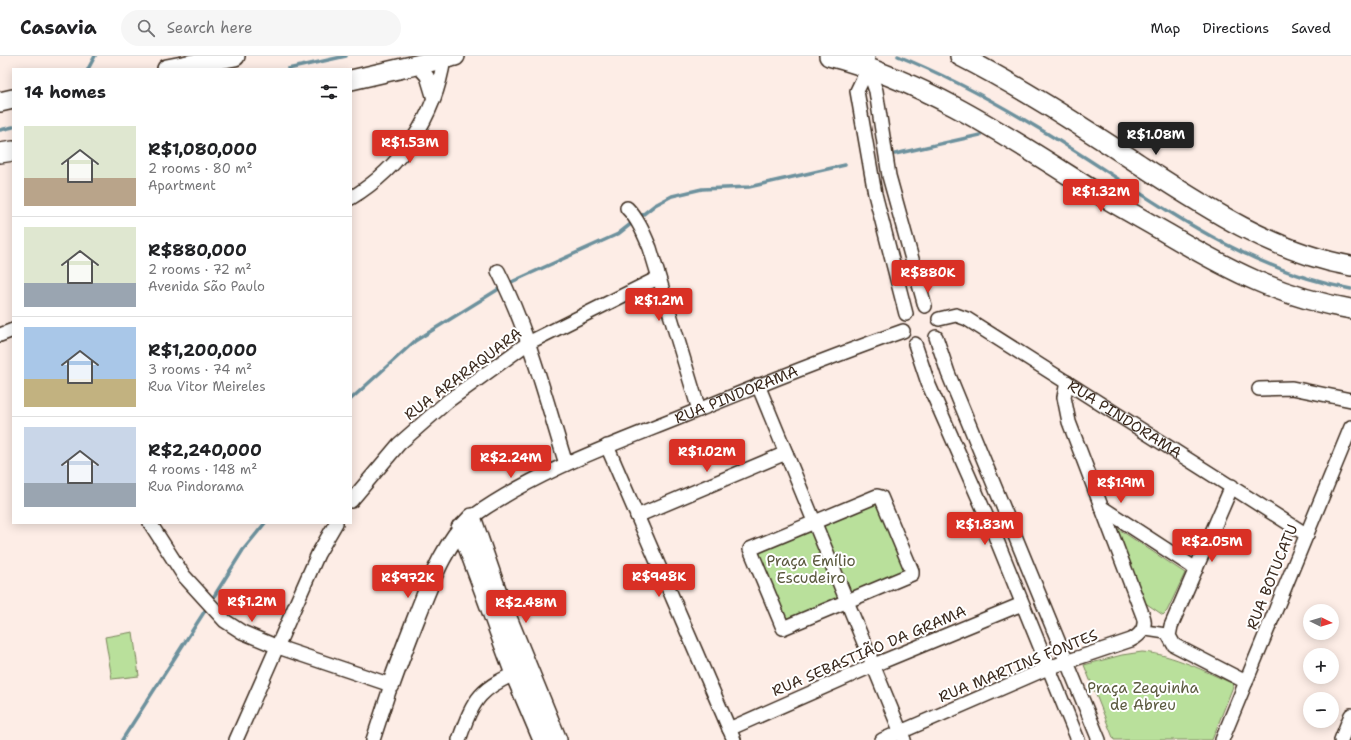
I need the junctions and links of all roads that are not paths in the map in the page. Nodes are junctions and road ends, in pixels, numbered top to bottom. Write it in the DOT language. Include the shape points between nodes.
graph roads {
  1 [pos="235,56"];
  2 [pos="829,56"];
  3 [pos="960,56"];
  4 [pos="450,57"];
  5 [pos="868,61"];
  6 [pos="417,65"];
  7 [pos="172,68"];
  8 [pos="352,80"];
  9 [pos="0,94"];
  10 [pos="12,99"];
  11 [pos="12,99"];
  12 [pos="434,99"];
  13 [pos="0,102"];
  14 [pos="12,151"];
  15 [pos="0,153"];
  16 [pos="352,197"];
  17 [pos="630,211"];
  18 [pos="1351,266"];
  19 [pos="500,274"];
  20 [pos="658,278"];
  21 [pos="924,306"];
  22 [pos="1351,309"];
  23 [pos="906,314"];
  24 [pos="939,319"];
  25 [pos="12,330"];
  26 [pos="903,331"];
  27 [pos="0,335"];
  28 [pos="936,338"];
  29 [pos="528,343"];
  30 [pos="916,344"];
  31 [pos="1067,382"];
  32 [pos="758,385"];
  33 [pos="1259,389"];
  34 [pos="1351,400"];
  35 [pos="698,410"];
  36 [pos="1351,427"];
  37 [pos="607,446"];
  38 [pos="786,453"];
  39 [pos="566,464"];
  40 [pos="1232,486"];
  41 [pos="1000,498"];
  42 [pos="352,500"];
  43 [pos="982,505"];
  44 [pos="1101,507"];
  45 [pos="637,516"];
  46 [pos="814,520"];
  47 [pos="466,523"];
  48 [pos="151,524"];
  49 [pos="335,524"];
  50 [pos="1127,524"];
  51 [pos="1109,525"];
  52 [pos="1307,535"];
  53 [pos="1196,569"];
  54 [pos="847,602"];
  55 [pos="1022,604"];
  56 [pos="1143,630"];
  57 [pos="1170,634"];
  58 [pos="278,647"];
  59 [pos="1066,661"];
  60 [pos="874,665"];
  61 [pos="1048,668"];
  62 [pos="521,671"];
  63 [pos="1246,682"];
  64 [pos="391,685"];
  65 [pos="1351,715"];
  66 [pos="731,734"];
  67 [pos="903,736"];
  68 [pos="236,740"];
  69 [pos="373,740"];
  70 [pos="459,740"];
  71 [pos="542,740"];
  72 [pos="558,740"];
  73 [pos="882,740"];
  74 [pos="1078,740"];
  75 [pos="1099,740"];
  76 [pos="1222,740"];
  77 [pos="1341,740"];
  1 -- 7 [label="main road"];
  2 -- 5 [label="main road"];
  3 -- 18 [label="main road" via="1021,90 1186,195 1230,220 1283,245"];
  4 -- 6 [label="main road"];
  4 -- 12 [label="street"];
  5 -- 21 [label="street" via="876,91 890,176"];
  5 -- 22 [label="main road" via="992,127 1099,194 1241,275 1308,300"];
  5 -- 23 [label="street" via="857,91 875,194"];
  6 -- 8 [label="main road"];
  6 -- 12 [label="street" via="427,76"];
  9 -- 10 [label="street"];
  11 -- 13 [label="main road"];
  12 -- 16 [label="street" via="423,124 409,146 380,176"];
  14 -- 15 [label="main road"];
  17 -- 20 [label="street" via="650,248"];
  19 -- 29 [label="street"];
  20 -- 29 [label="street, RUA ARARAQUARA"];
  20 -- 35 [label="street"];
  21 -- 23 [label="street" via="918,306"];
  21 -- 24 [label="street" via="931,308"];
  23 -- 26 [label="street" via="902,322"];
  24 -- 28 [label="street"];
  24 -- 31 [label="street, RUA PINDORAMA" via="960,315"];
  25 -- 27 [label="street"];
  26 -- 30 [label="street" via="908,339"];
  26 -- 32 [label="street, RUA PINDORAMA"];
  28 -- 30 [label="street" via="924,344"];
  28 -- 41 [label="street"];
  29 -- 39 [label="street"];
  29 -- 42 [label="street, RUA ARARAQUARA" via="448,401 398,444"];
  30 -- 43 [label="street" via="928,383"];
  31 -- 40 [label="street, RUA PINDORAMA"];
  31 -- 44 [label="street" via="1064,397 1069,422"];
  32 -- 35 [label="street, RUA PINDORAMA"];
  32 -- 38 [label="street"];
  33 -- 34 [label="street" via="1292,388"];
  35 -- 37 [label="street, RUA PINDORAMA"];
  36 -- 52 [label="street, RUA BOTUCATU"];
  37 -- 39 [label="street, RUA PINDORAMA"];
  37 -- 45 [label="street"];
  38 -- 45 [label="street"];
  38 -- 46 [label="street"];
  39 -- 47 [label="street, RUA PINDORAMA" via="503,497"];
  40 -- 52 [label="street, RUA PINDORAMA"];
  40 -- 53 [label="street"];
  41 -- 43 [label="street"];
  41 -- 59 [label="street"];
  43 -- 55 [label="street"];
  44 -- 50 [label="street"];
  44 -- 51 [label="street"];
  45 -- 66 [label="street"];
  46 -- 54 [label="street"];
  46 -- 54 [label="street" via="750,550 783,628"];
  46 -- 54 [label="street" via="879,496 912,571 912,574"];
  47 -- 62 [label="street"];
  47 -- 64 [label="street, RUA PINDORAMA" via="445,551 432,578"];
  48 -- 58 [label="street" via="184,576 216,612 242,632"];
  49 -- 58 [label="street" via="318,554"];
  50 -- 51 [label="street"];
  50 -- 53 [label="street"];
  51 -- 56 [label="street" via="1144,619"];
  52 -- 63 [label="street, RUA BOTUCATU"];
  53 -- 57 [label="street" via="1171,626"];
  54 -- 60 [label="street"];
  55 -- 60 [label="street, RUA SEBASTIÃO DA GRAMA"];
  55 -- 61 [label="street"];
  56 -- 57 [label="street"];
  56 -- 59 [label="street, RUA MARTINS FONTES" via="1131,640"];
  57 -- 63 [label="street" via="1174,645"];
  58 -- 64 [label="street"];
  58 -- 68 [label="street"];
  59 -- 61 [label="street, RUA MARTINS FONTES"];
  59 -- 75 [label="street"];
  60 -- 66 [label="street, RUA SEBASTIÃO DA GRAMA"];
  60 -- 67 [label="street"];
  61 -- 67 [label="street, RUA MARTINS FONTES"];
  61 -- 74 [label="street"];
  62 -- 70 [label="street" via="491,685 479,696"];
  62 -- 71 [label="street"];
  62 -- 72 [label="street"];
  63 -- 76 [label="street, RUA BOTUCATU"];
  64 -- 69 [label="street, RUA PINDORAMA"];
  65 -- 77 [label="street"];
  67 -- 73 [label="street, RUA MARTINS FONTES"];
}
